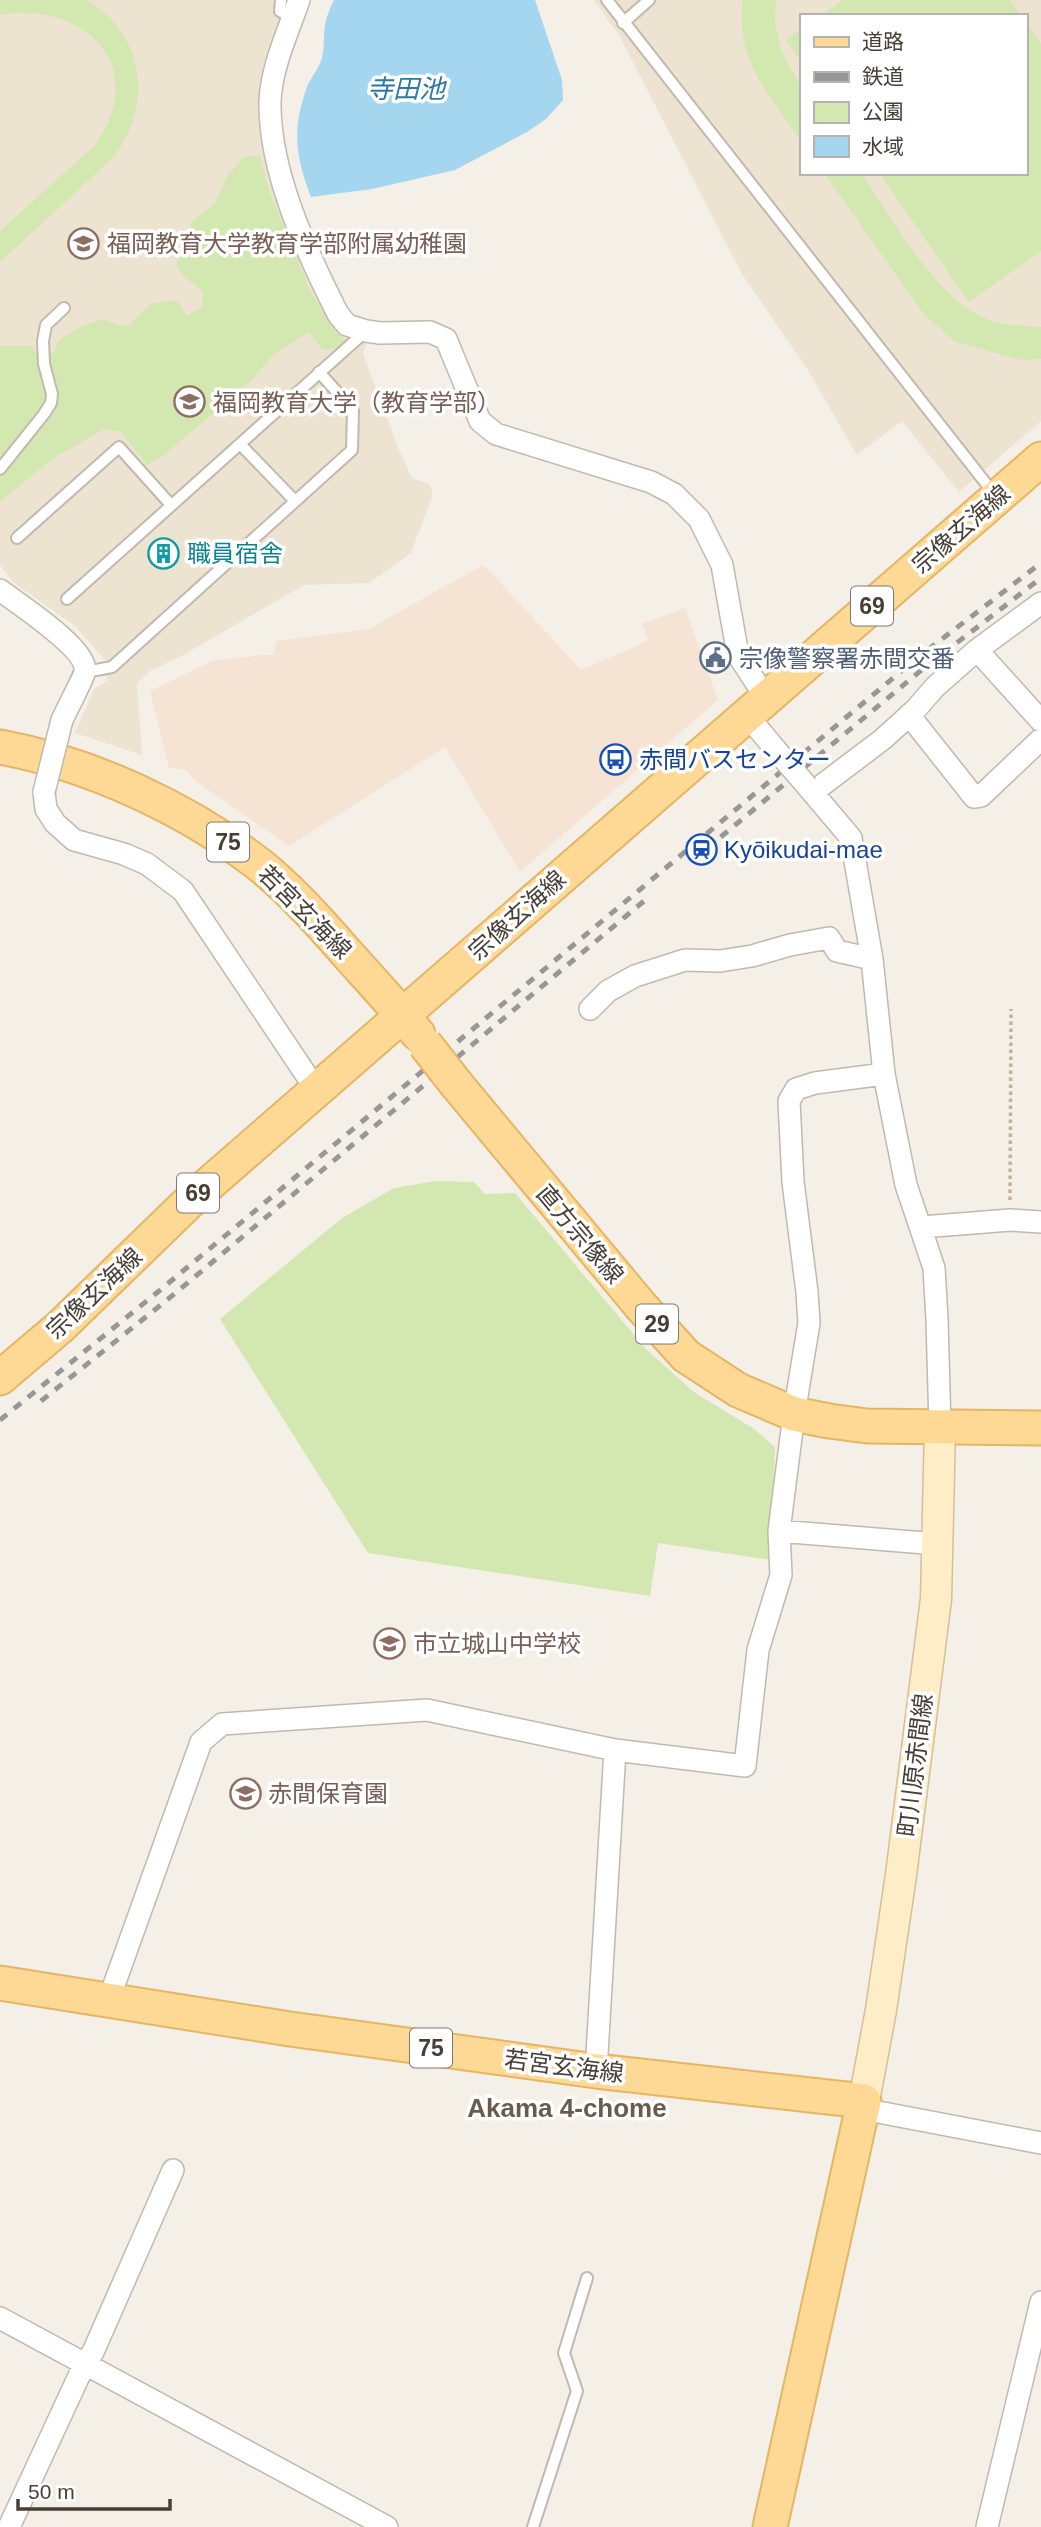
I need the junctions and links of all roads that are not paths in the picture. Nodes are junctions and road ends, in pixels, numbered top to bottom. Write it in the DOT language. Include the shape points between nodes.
graph roads {
  1 [pos="281,0"];
  2 [pos="607,0"];
  3 [pos="649,0"];
  4 [pos="296,10"];
  5 [pos="623,23"];
  6 [pos="64,308"];
  7 [pos="366,331"];
  8 [pos="319,372"];
  9 [pos="240,443"];
  10 [pos="1041,459"];
  11 [pos="0,469"];
  12 [pos="996,498"];
  13 [pos="295,501"];
  14 [pos="171,505"];
  15 [pos="17,538"];
  16 [pos="0,590"];
  17 [pos="67,599"];
  18 [pos="1041,603"];
  19 [pos="977,650"];
  20 [pos="85,672"];
  21 [pos="756,706"];
  22 [pos="909,715"];
  23 [pos="1041,721"];
  24 [pos="1041,739"];
  25 [pos="0,747"];
  26 [pos="810,789"];
  27 [pos="872,959"];
  28 [pos="590,1009"];
  29 [pos="404,1016"];
  30 [pos="884,1074"];
  31 [pos="317,1091"];
  32 [pos="1041,1222"];
  33 [pos="922,1227"];
  34 [pos="0,1378"];
  35 [pos="794,1414"];
  36 [pos="940,1427"];
  37 [pos="1041,1428"];
  38 [pos="779,1531"];
  39 [pos="937,1544"];
  40 [pos="615,1750"];
  41 [pos="0,1983"];
  42 [pos="109,1999"];
  43 [pos="596,2071"];
  44 [pos="864,2101"];
  45 [pos="1041,2144"];
  46 [pos="173,2170"];
  47 [pos="587,2278"];
  48 [pos="1041,2302"];
  49 [pos="0,2318"];
  50 [pos="85,2363"];
  51 [pos="9,2527"];
  52 [pos="387,2527"];
  53 [pos="534,2527"];
  54 [pos="770,2527"];
  55 [pos="987,2527"];
  1 -- 4 [label="lane" via="280,11"];
  2 -- 5 [label="lane"];
  3 -- 5 [label="lane"];
  4 -- 7 [label="street" via="270,101 279,178 338,314 347,324"];
  5 -- 12 [label="lane"];
  6 -- 11 [label="lane" via="46,325 43,341 51,403"];
  7 -- 8 [label="lane"];
  7 -- 21 [label="street" via="430,331 446,339 480,421 496,434 651,482 674,494 699,519 722,565 738,655"];
  8 -- 9 [label="lane"];
  8 -- 13 [label="lane" via="353,410 352,450"];
  9 -- 13 [label="lane"];
  9 -- 14 [label="lane"];
  10 -- 12 [label="main road, 宗像玄海線 / 69"];
  12 -- 21 [label="main road, 宗像玄海線 / 69"];
  13 -- 20 [label="lane" via="112,667"];
  14 -- 15 [label="lane" via="119,447"];
  14 -- 17 [label="lane"];
  16 -- 20 [label="street" via="82,658"];
  18 -- 19 [label="street"];
  19 -- 22 [label="street"];
  19 -- 23 [label="street"];
  20 -- 31 [label="street, bridge" via="62,720 44,792 46,809 74,840 148,864 183,891"];
  21 -- 26 [label="street, bridge" via="776,750"];
  21 -- 29 [label="main road, 宗像玄海線 / 69"];
  22 -- 24 [label="street" via="974,797 981,796"];
  22 -- 26 [label="street" via="883,739"];
  25 -- 29 [label="main road, 若宮玄海線 / 75" via="89,772 207,827 263,867 312,914"];
  26 -- 27 [label="street" via="851,838"];
  27 -- 28 [label="street" via="837,951 828,938 720,961 685,960 635,976 608,991"];
  27 -- 30 [label="street"];
  29 -- 31 [label="main road, 宗像玄海線 / 69"];
  29 -- 35 [label="main road, 直方宗像線 / 29, bridge" via="686,1356 738,1390"];
  30 -- 33 [label="street" via="906,1185"];
  30 -- 35 [label="street" via="815,1083 796,1089 789,1101 808,1323"];
  31 -- 34 [label="main road, 宗像玄海線 / 69" via="194,1197 60,1327"];
  32 -- 33 [label="street"];
  33 -- 36 [label="street" via="934,1268"];
  35 -- 36 [label="main road, 直方宗像線 / 29" via="867,1426"];
  35 -- 38 [label="street"];
  36 -- 37 [label="main road, 直方宗像線 / 29"];
  36 -- 39 [label="main road, 町川原赤間線"];
  38 -- 39 [label="street"];
  38 -- 40 [label="street" via="781,1575 758,1650 745,1766"];
  39 -- 44 [label="main road, 町川原赤間線" via="936,1598 901,1875"];
  40 -- 42 [label="street" via="426,1710 222,1724 201,1742"];
  40 -- 43 [label="street"];
  41 -- 42 [label="main road, 若宮玄海線 / 75"];
  42 -- 43 [label="main road, 若宮玄海線 / 75"];
  43 -- 44 [label="main road, 若宮玄海線 / 75"];
  44 -- 45 [label="street" via="873,2111"];
  44 -- 54 [label="main road"];
  46 -- 50 [label="street"];
  47 -- 53 [label="lane" via="564,2353 577,2391"];
  48 -- 55 [label="street"];
  49 -- 50 [label="street"];
  50 -- 51 [label="street"];
  50 -- 52 [label="street"];
}
